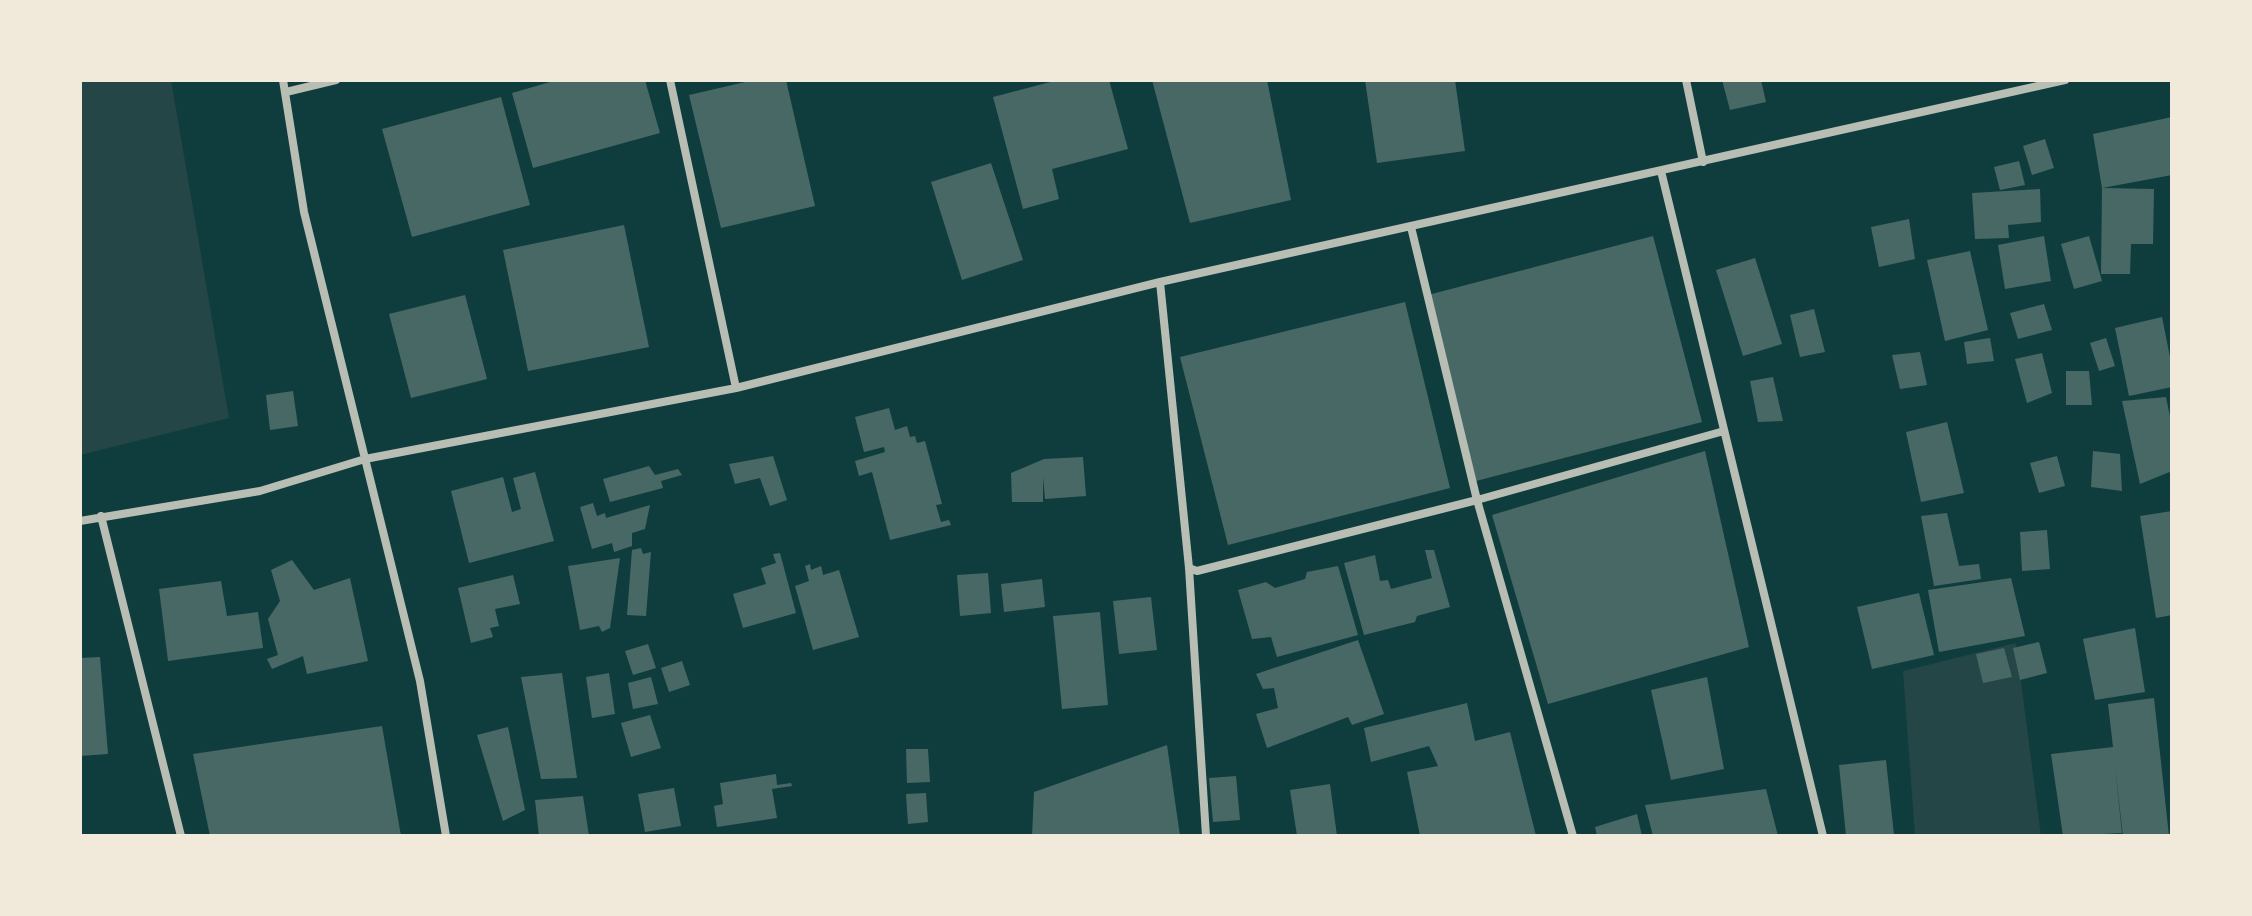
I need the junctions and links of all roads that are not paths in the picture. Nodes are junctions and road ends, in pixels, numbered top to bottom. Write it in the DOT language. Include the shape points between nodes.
graph roads {
  1 [pos="283,80"];
  2 [pos="336,80"];
  3 [pos="670,80"];
  4 [pos="1686,80"];
  5 [pos="2065,80"];
  6 [pos="286,92"];
  7 [pos="1703,162"];
  8 [pos="1661,171"];
  9 [pos="1411,227"];
  10 [pos="1160,282"];
  11 [pos="736,388"];
  12 [pos="1724,431"];
  13 [pos="365,459"];
  14 [pos="1477,500"];
  15 [pos="101,516"];
  16 [pos="80,521"];
  17 [pos="1189,568"];
  18 [pos="181,836"];
  19 [pos="446,836"];
  20 [pos="1206,836"];
  21 [pos="1573,836"];
  22 [pos="1823,836"];
  1 -- 6 [label="street"];
  2 -- 6 [label="street"];
  3 -- 11 [label="street"];
  4 -- 7 [label="street"];
  5 -- 7 [label="street"];
  6 -- 13 [label="street" via="304,212"];
  7 -- 8 [label="street"];
  8 -- 9 [label="street"];
  8 -- 12 [label="street"];
  9 -- 10 [label="street"];
  9 -- 14 [label="street"];
  10 -- 11 [label="street"];
  10 -- 17 [label="street"];
  11 -- 13 [label="street"];
  12 -- 14 [label="street"];
  12 -- 22 [label="street"];
  13 -- 15 [label="street" via="260,491"];
  13 -- 19 [label="street" via="420,681"];
  14 -- 17 [label="street" via="1197,571"];
  14 -- 21 [label="street"];
  15 -- 16 [label="street"];
  15 -- 18 [label="street"];
  17 -- 20 [label="street"];
}
